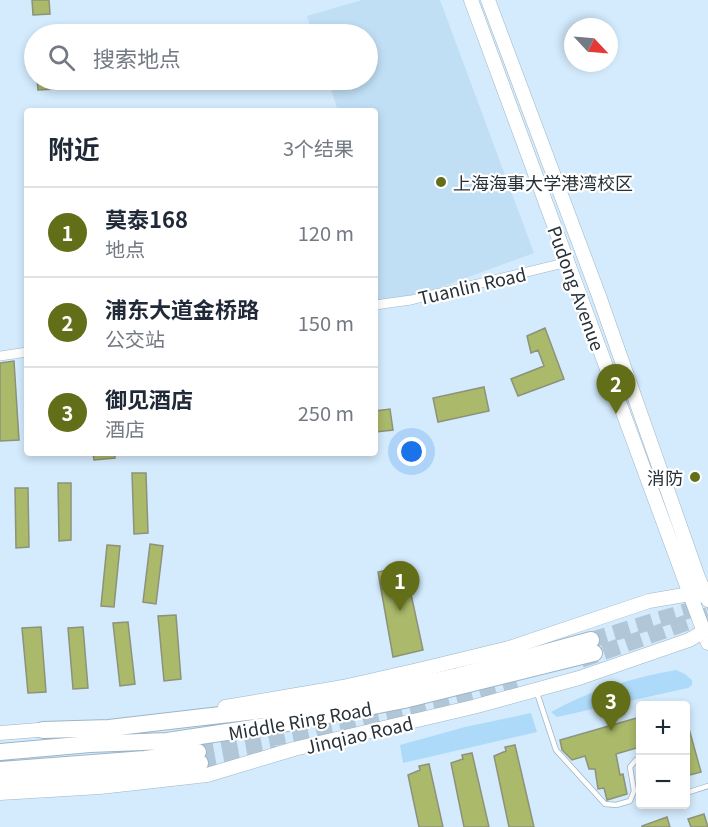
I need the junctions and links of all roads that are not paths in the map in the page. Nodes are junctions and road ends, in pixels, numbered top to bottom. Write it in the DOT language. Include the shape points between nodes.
graph roads {
  1 [pos="471,0"];
  2 [pos="488,0"];
  3 [pos="568,262"];
  4 [pos="378,305"];
  5 [pos="24,352"];
  6 [pos="0,356"];
  7 [pos="690,594"];
  8 [pos="707,598"];
  9 [pos="707,635"];
  10 [pos="536,690"];
  11 [pos="343,701"];
  12 [pos="44,730"];
  13 [pos="0,733"];
  14 [pos="90,744"];
  15 [pos="0,752"];
  16 [pos="636,760"];
  17 [pos="0,770"];
  18 [pos="0,782"];
  19 [pos="708,786"];
  20 [pos="690,792"];
  21 [pos="0,793"];
  1 -- 3 [label="main road, Pudong Avenue"];
  2 -- 8 [label="main road, Pudong Avenue"];
  3 -- 4 [label="street, Tuanlin Road"];
  3 -- 7 [label="main road, Pudong Avenue"];
  5 -- 6 [label="street"];
  7 -- 8 [label="main road"];
  7 -- 9 [label="main road, Pudong Avenue"];
  7 -- 12 [label="main road" via="649,601 509,648 343,687"];
  9 -- 10 [label="main road, Jinqiao Road"];
  10 -- 16 [label="lane" via="556,750 605,804 630,801 634,791 630,767"];
  10 -- 21 [label="main road, Jinqiao Road" via="294,749 207,775"];
  11 -- 12 [label="highway" via="109,728"];
  11 -- 14 [label="highway"];
  11 -- 14 [label="highway, Middle Ring Road" via="593,646 404,700 287,723 167,741"];
  12 -- 13 [label="main road"];
  14 -- 15 [label="highway, Middle Ring Road"];
  17 -- 18 [label="highway" via="199,758 110,774"];
  19 -- 20 [label="lane"];
}
